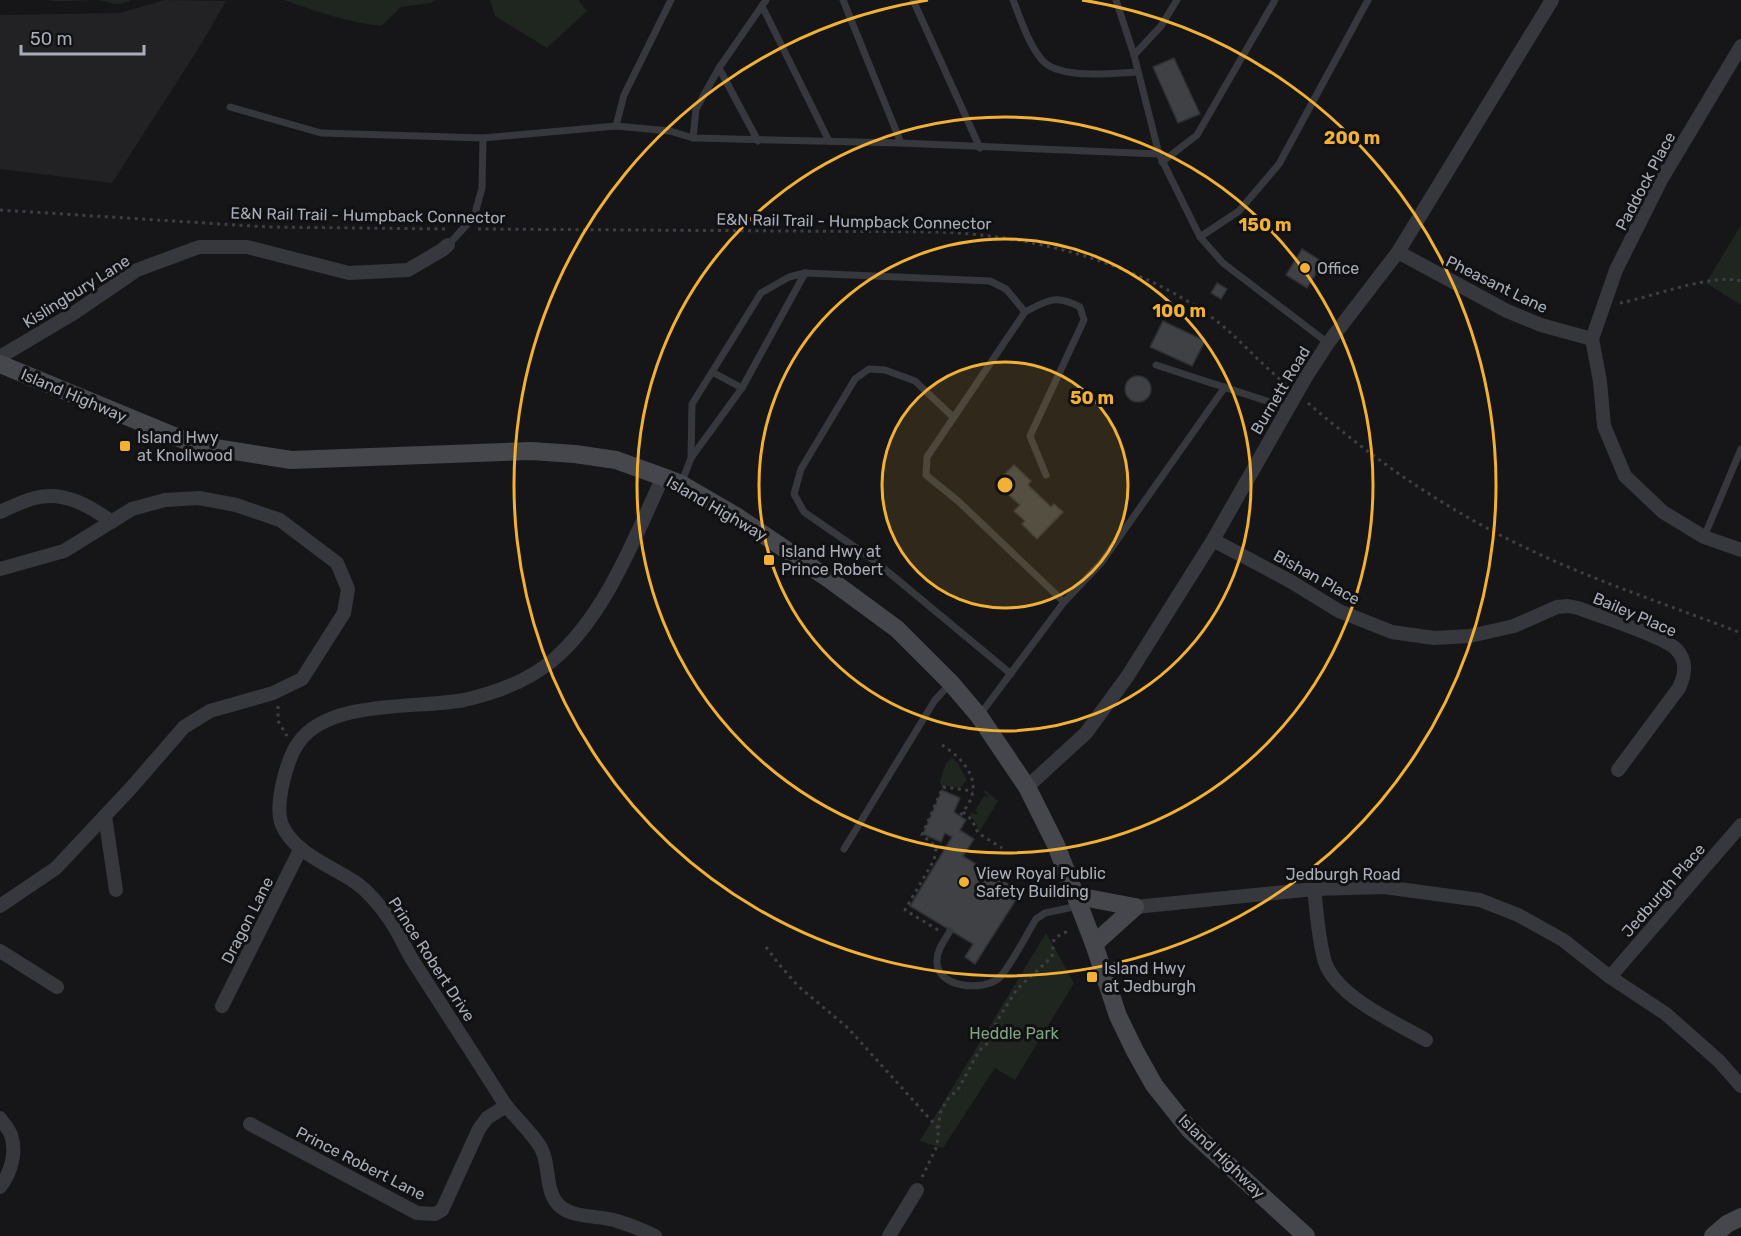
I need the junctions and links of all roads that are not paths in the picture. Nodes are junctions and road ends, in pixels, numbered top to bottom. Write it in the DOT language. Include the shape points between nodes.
graph roads {
  1 [pos="671,0"];
  2 [pos="843,0"];
  3 [pos="914,0"];
  4 [pos="1013,0"];
  5 [pos="1116,0"];
  6 [pos="1177,0"];
  7 [pos="1275,0"];
  8 [pos="1368,0"];
  9 [pos="1552,0"];
  10 [pos="764,3"];
  11 [pos="1741,46"];
  12 [pos="1134,55"];
  13 [pos="719,68"];
  14 [pos="1138,72"];
  15 [pos="230,107"];
  16 [pos="616,126"];
  17 [pos="483,138"];
  18 [pos="693,138"];
  19 [pos="758,141"];
  20 [pos="830,141"];
  21 [pos="901,143"];
  22 [pos="980,148"];
  23 [pos="1159,154"];
  24 [pos="1162,162"];
  25 [pos="1200,237"];
  26 [pos="447,245"];
  27 [pos="1398,252"];
  28 [pos="805,273"];
  29 [pos="1025,312"];
  30 [pos="1592,339"];
  31 [pos="1328,343"];
  32 [pos="0,357"];
  33 [pos="0,364"];
  34 [pos="1156,365"];
  35 [pos="712,372"];
  36 [pos="1225,387"];
  37 [pos="742,388"];
  38 [pos="1288,408"];
  39 [pos="953,417"];
  40 [pos="1741,449"];
  41 [pos="691,458"];
  42 [pos="1046,475"];
  43 [pos="663,477"];
  44 [pos="681,484"];
  45 [pos="0,512"];
  46 [pos="112,522"];
  47 [pos="1704,537"];
  48 [pos="1214,540"];
  49 [pos="1741,550"];
  50 [pos="0,568"];
  51 [pos="1064,602"];
  52 [pos="1514,626"];
  53 [pos="1011,675"];
  54 [pos="951,683"];
  55 [pos="979,716"];
  56 [pos="1618,770"];
  57 [pos="1027,787"];
  58 [pos="105,816"];
  59 [pos="1741,825"];
  60 [pos="301,848"];
  61 [pos="844,849"];
  62 [pos="1314,889"];
  63 [pos="116,890"];
  64 [pos="1079,901"];
  65 [pos="0,906"];
  66 [pos="1135,908"];
  67 [pos="950,931"];
  68 [pos="1095,944"];
  69 [pos="0,951"];
  70 [pos="1610,977"];
  71 [pos="57,987"];
  72 [pos="222,1006"];
  73 [pos="1426,1040"];
  74 [pos="1741,1086"];
  75 [pos="506,1106"];
  76 [pos="0,1118"];
  77 [pos="250,1124"];
  78 [pos="0,1187"];
  79 [pos="917,1190"];
  80 [pos="1741,1217"];
  81 [pos="655,1236"];
  82 [pos="889,1236"];
  83 [pos="1306,1236"];
  84 [pos="1713,1236"];
  1 -- 16 [label="lane" via="624,95"];
  2 -- 21 [label="lane"];
  3 -- 22 [label="lane"];
  4 -- 14 [label="lane" via="1043,62 1062,71"];
  5 -- 12 [label="lane"];
  6 -- 12 [label="lane" via="1161,27"];
  7 -- 24 [label="lane" via="1197,135"];
  8 -- 25 [label="lane" via="1279,164 1239,211"];
  9 -- 27 [label="street, Burnett Road"];
  10 -- 13 [label="lane"];
  10 -- 20 [label="lane"];
  11 -- 30 [label="street, Paddock Place" via="1661,180 1616,270"];
  12 -- 14 [label="lane"];
  13 -- 18 [label="lane" via="696,109"];
  13 -- 19 [label="lane"];
  14 -- 23 [label="lane"];
  15 -- 17 [label="lane" via="321,133"];
  16 -- 17 [label="lane"];
  16 -- 18 [label="lane" via="670,131"];
  17 -- 26 [label="lane" via="482,188 474,217"];
  18 -- 19 [label="lane"];
  19 -- 20 [label="lane"];
  20 -- 21 [label="lane"];
  21 -- 22 [label="lane"];
  22 -- 23 [label="lane"];
  23 -- 24 [label="lane"];
  24 -- 25 [label="lane"];
  25 -- 31 [label="lane" via="1223,263"];
  26 -- 32 [label="street, Kislingbury Lane" via="408,270 349,273 247,247 199,247 137,270 74,314"];
  27 -- 30 [label="street, Pheasant Lane" via="1507,311"];
  27 -- 31 [label="street, Burnett Road"];
  28 -- 29 [label="lane" via="990,281 1006,289"];
  28 -- 35 [label="lane" via="761,293"];
  28 -- 37 [label="lane"];
  29 -- 39 [label="lane"];
  29 -- 42 [label="lane" via="1048,300 1067,300 1080,308 1084,320 1030,436"];
  30 -- 47 [label="street" via="1604,426 1625,476 1663,512"];
  31 -- 38 [label="street, Burnett Road"];
  33 -- 43 [label="main road, Island Highway" via="196,445 291,460 531,451 575,454 616,460"];
  34 -- 36 [label="lane"];
  35 -- 37 [label="lane"];
  35 -- 41 [label="lane" via="692,404"];
  36 -- 38 [label="lane"];
  36 -- 51 [label="lane" via="1101,563"];
  37 -- 41 [label="lane"];
  38 -- 48 [label="street, Burnett Road"];
  39 -- 51 [label="lane" via="927,457 926,475"];
  39 -- 53 [label="lane" via="915,381 885,370 869,369 855,379 801,469 794,494 804,512 875,561"];
  40 -- 47 [label="lane"];
  41 -- 44 [label="lane"];
  43 -- 44 [label="main road, Island Highway"];
  43 -- 60 [label="street, Prince Robert Drive" via="593,615 551,662 524,680 490,694 348,713 307,732 295,748 284,782 280,815 282,825"];
  44 -- 54 [label="main road, Island Highway" via="830,579 897,629"];
  45 -- 46 [label="street" via="37,497 65,497 91,506"];
  46 -- 50 [label="street" via="64,550"];
  46 -- 58 [label="street" via="132,509 165,500 199,498 236,506 280,520 337,563 348,589 344,613 302,679 273,693 210,711 184,727"];
  47 -- 49 [label="street"];
  48 -- 52 [label="street, Bishan Place" via="1339,611 1392,632 1434,638 1470,636"];
  48 -- 57 [label="street, Burnett Road" via="1127,677 1086,733"];
  51 -- 53 [label="lane"];
  52 -- 56 [label="street, Bailey Place" via="1568,606 1668,642 1681,656 1685,666 1679,688"];
  53 -- 55 [label="lane"];
  54 -- 55 [label="main road, Island Highway"];
  54 -- 61 [label="lane" via="935,700"];
  55 -- 57 [label="main road, Island Highway"];
  57 -- 64 [label="main road, Island Highway"];
  58 -- 63 [label="street"];
  58 -- 65 [label="street" via="56,868"];
  59 -- 70 [label="street, Jedburgh Place"];
  60 -- 72 [label="street, Dragon Lane"];
  60 -- 75 [label="street, Prince Robert Drive" via="357,883 390,921"];
  62 -- 66 [label="street, Jedburgh Road"];
  62 -- 70 [label="street, Jedburgh Road" via="1384,887 1480,900 1563,940"];
  62 -- 73 [label="street" via="1322,952 1331,974 1348,994"];
  64 -- 66 [label="main road"];
  64 -- 67 [label="lane" via="1036,919 1000,977 990,984 957,984 938,971 939,950"];
  64 -- 68 [label="main road, Island Highway"];
  66 -- 68 [label="main road"];
  68 -- 83 [label="main road, Island Highway" via="1118,1016 1154,1085 1189,1130"];
  69 -- 71 [label="street"];
  70 -- 74 [label="street, Jedburgh Road" via="1666,1014"];
  75 -- 77 [label="street, Prince Robert Lane" via="487,1118 479,1129 442,1210 435,1214 417,1213"];
  75 -- 81 [label="street, Prince Robert Drive" via="542,1149 556,1202 565,1210 615,1220"];
  76 -- 78 [label="street" via="10,1134 14,1153 7,1179"];
  79 -- 82 [label="street"];
  80 -- 84 [label="main road"];
}
